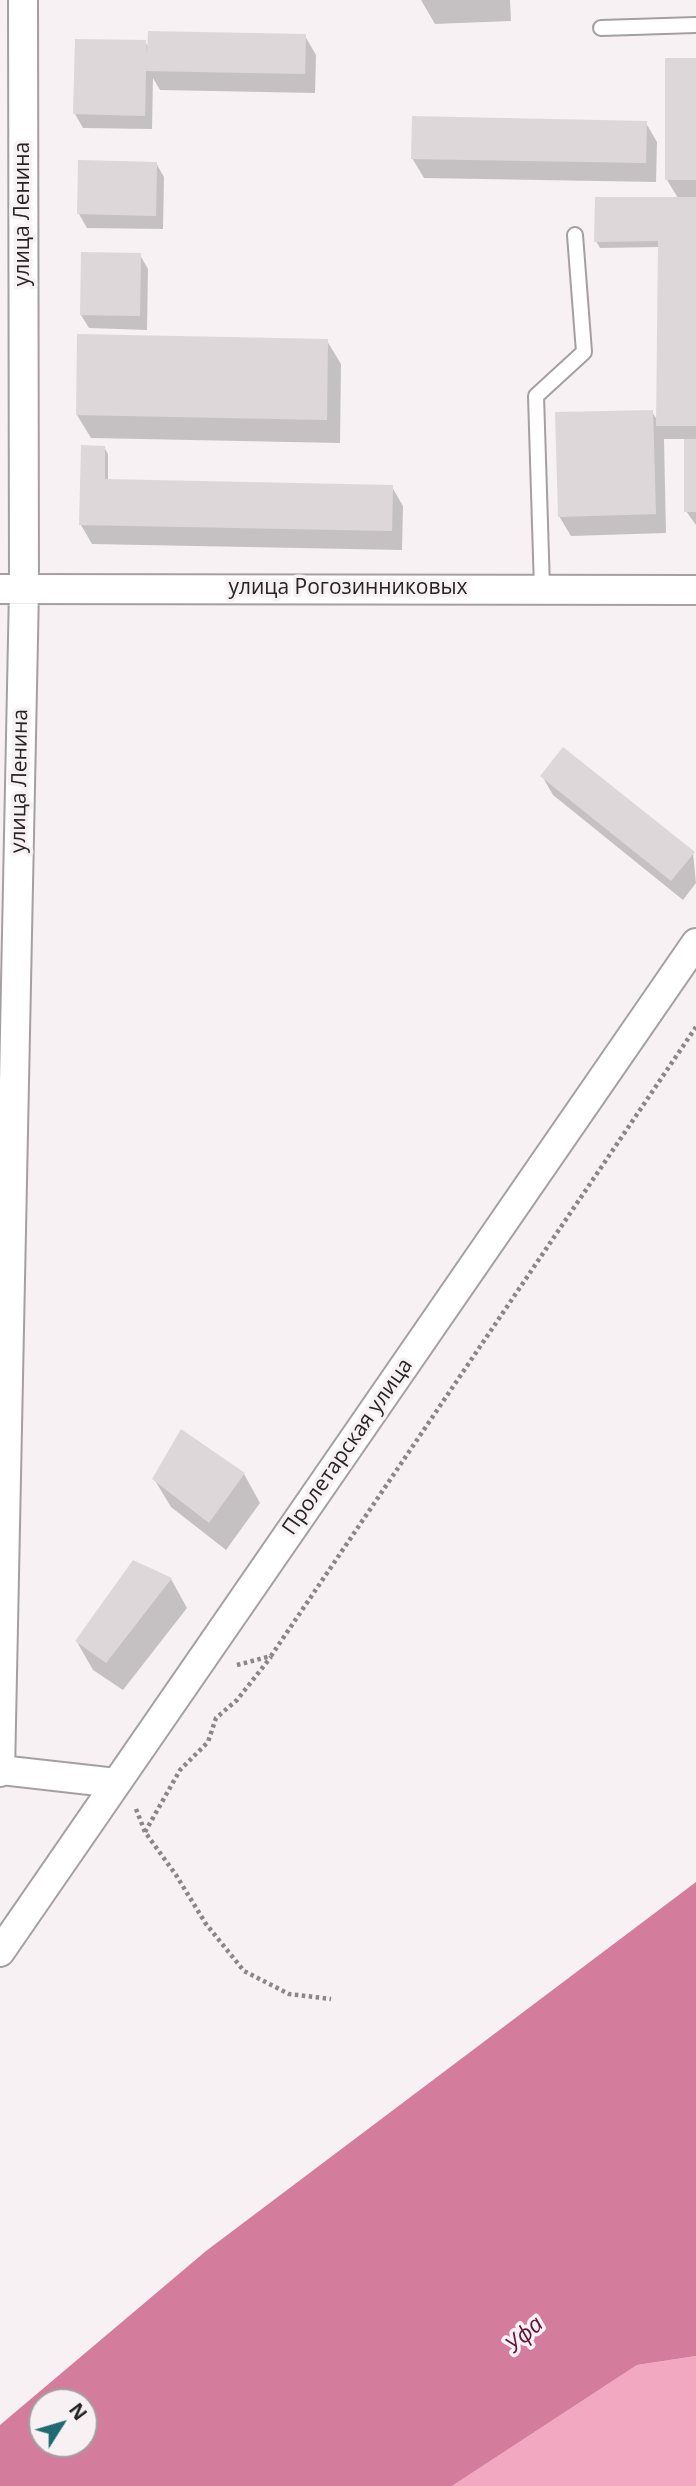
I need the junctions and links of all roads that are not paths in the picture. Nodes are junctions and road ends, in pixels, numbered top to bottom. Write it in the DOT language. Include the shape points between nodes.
graph roads {
  1 [pos="23,0"];
  2 [pos="696,25"];
  3 [pos="601,28"];
  4 [pos="575,235"];
  5 [pos="542,588"];
  6 [pos="12,589"];
  7 [pos="696,590"];
  8 [pos="696,943"];
  9 [pos="0,1770"];
  10 [pos="116,1783"];
  11 [pos="0,1952"];
  1 -- 6 [label="street, улица Ленина"];
  2 -- 3 [label="lane"];
  4 -- 5 [label="lane" via="584,352 536,396"];
  5 -- 6 [label="street, улица Рогозинниковых"];
  5 -- 7 [label="street, улица Рогозинниковых"];
  6 -- 9 [label="street, улица Ленина"];
  8 -- 10 [label="street, Пролетарская улица"];
  9 -- 10 [label="street"];
  10 -- 11 [label="street, Пролетарская улица"];
}
